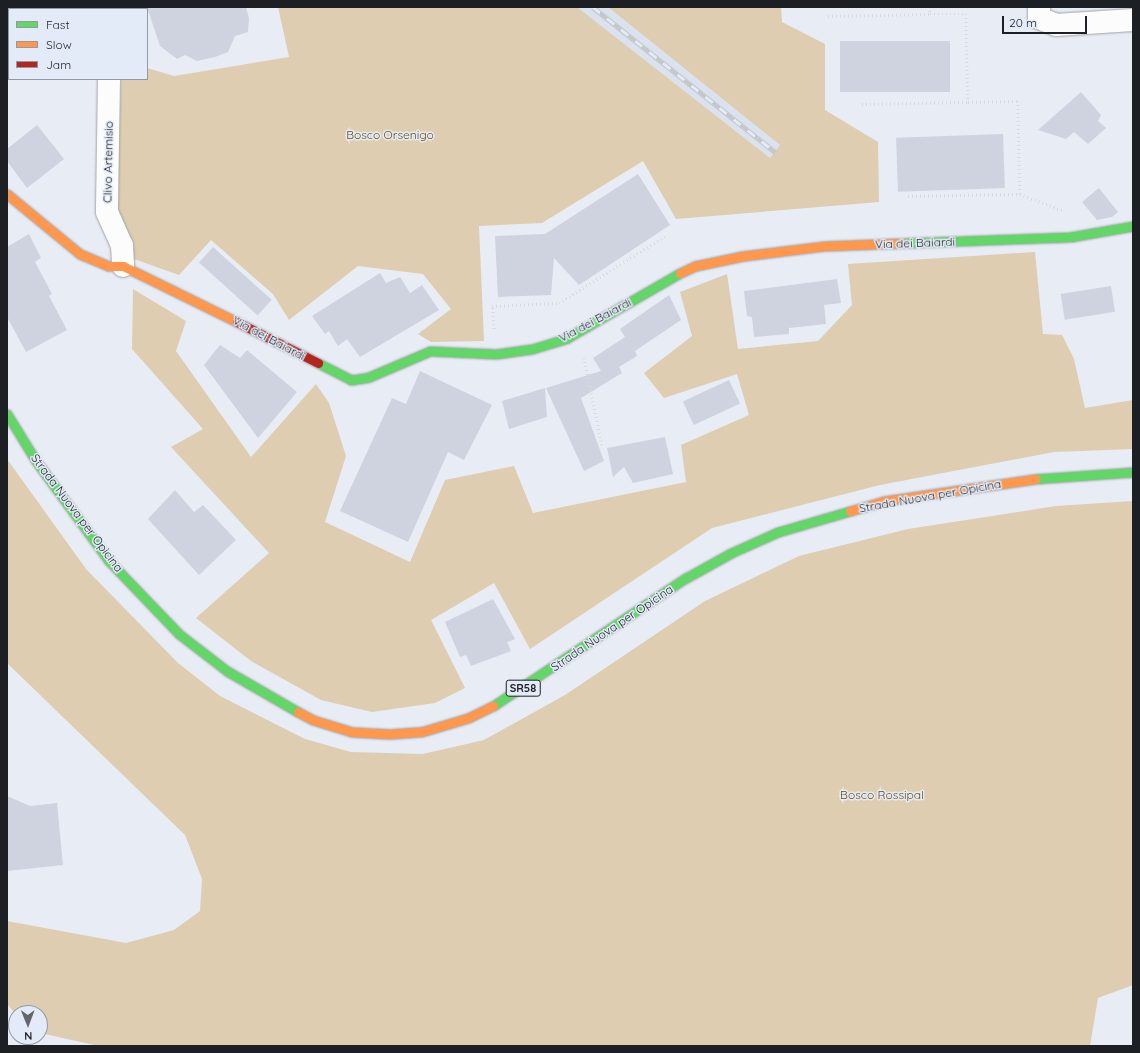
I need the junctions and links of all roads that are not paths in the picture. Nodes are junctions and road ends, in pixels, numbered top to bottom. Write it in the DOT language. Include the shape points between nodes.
graph roads {
  1 [pos="1039,7"];
  2 [pos="1133,20"];
  3 [pos="109,80"];
  4 [pos="7,194"];
  5 [pos="1133,226"];
  6 [pos="122,266"];
  7 [pos="7,414"];
  8 [pos="1133,472"];
  1 -- 2 [label="street" via="1039,18 1056,25"];
  3 -- 6 [label="street, Clivo Artemisio" via="107,212 122,245"];
  4 -- 6 [label="main road, Via dei Baiardi" via="80,254 108,266"];
  5 -- 6 [label="main road, Via dei Baiardi" via="1070,237 825,246 744,256 695,266 656,284 625,307 579,332 532,349 510,352 430,351 369,377 351,380 228,315"];
  7 -- 8 [label="main road, Strada Nuova per Opicina / SR58" via="36,461 109,561 179,634 226,671 313,720 352,732 390,734 421,732 468,718 506,700 686,578 731,552 778,532 884,501 1038,478"];
}
